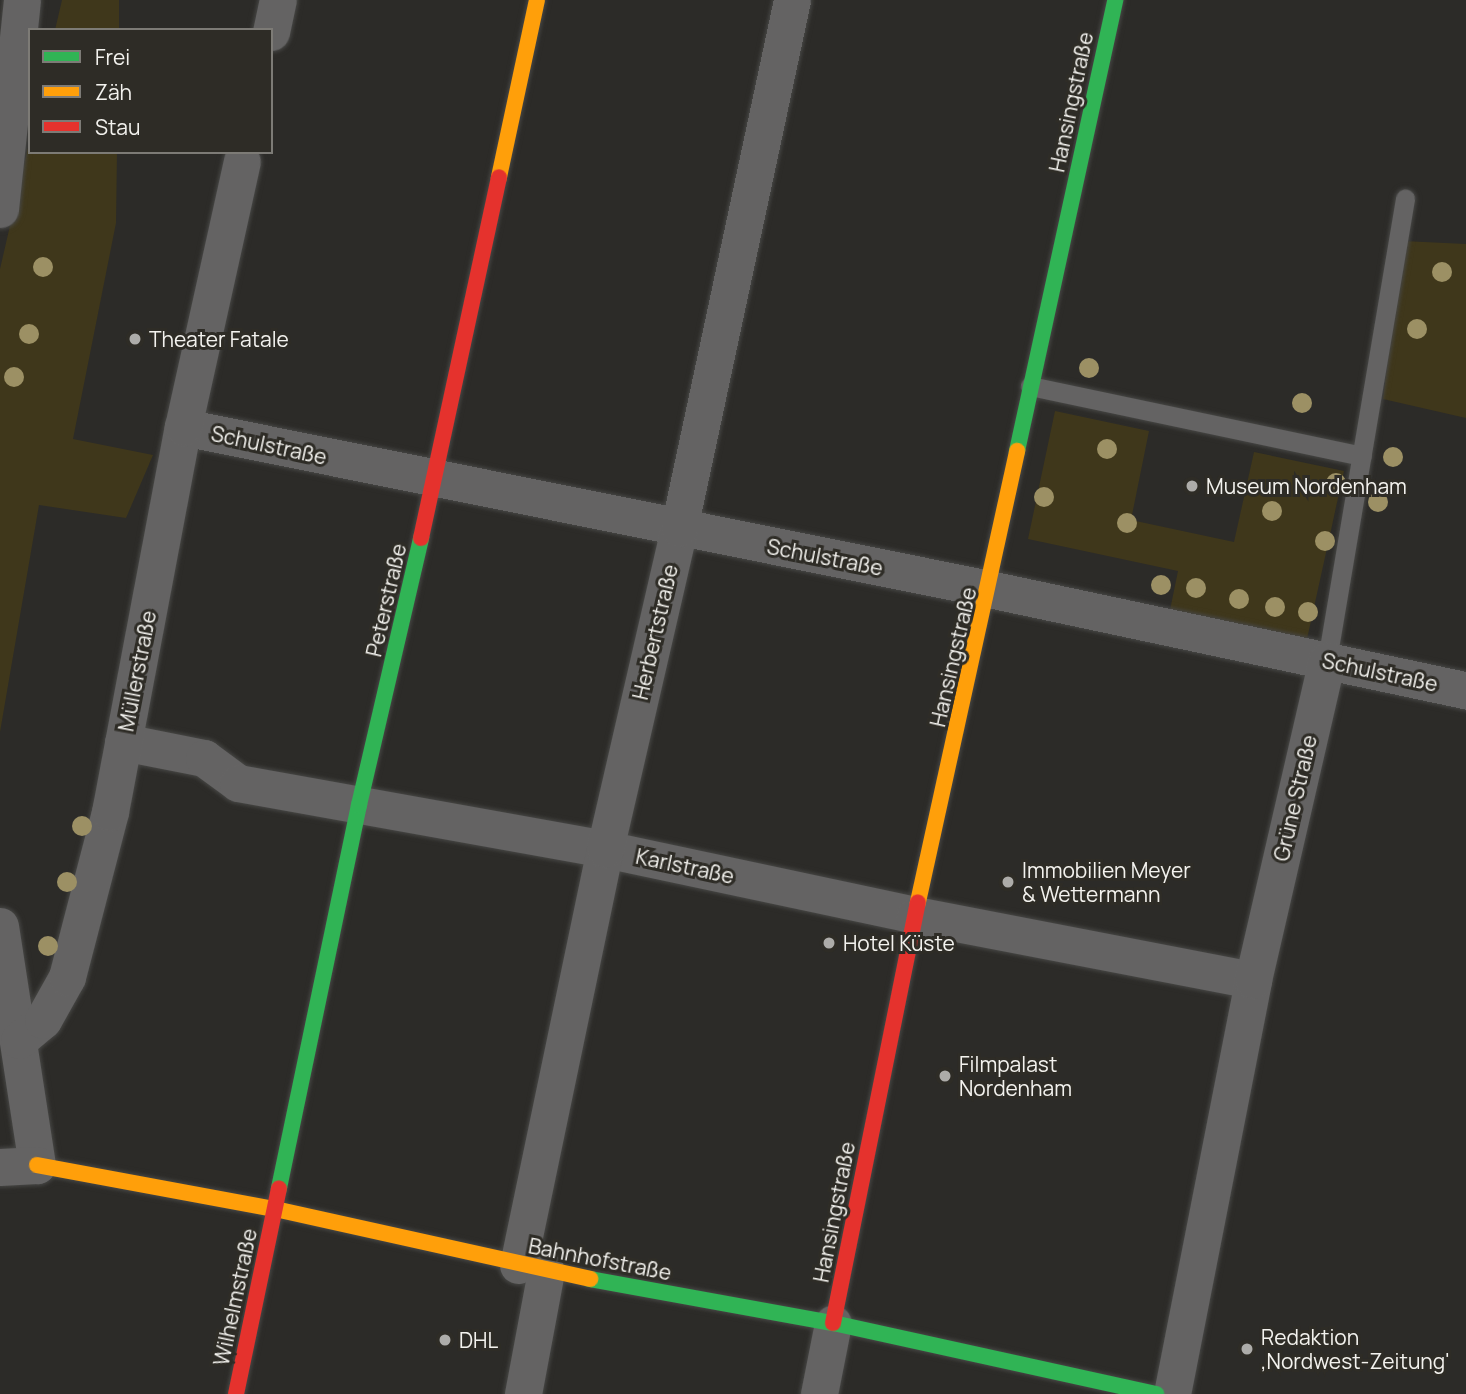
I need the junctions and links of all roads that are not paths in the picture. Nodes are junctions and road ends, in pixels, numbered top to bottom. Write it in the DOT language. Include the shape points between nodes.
graph roads {
  1 [pos="22,0"];
  2 [pos="278,0"];
  3 [pos="537,0"];
  4 [pos="792,0"];
  5 [pos="1115,0"];
  6 [pos="272,28"];
  7 [pos="242,162"];
  8 [pos="1405,199"];
  9 [pos="0,209"];
  10 [pos="1030,386"];
  11 [pos="183,427"];
  12 [pos="1362,456"];
  13 [pos="435,480"];
  14 [pos="679,528"];
  15 [pos="989,589"];
  16 [pos="1327,660"];
  17 [pos="1466,690"];
  18 [pos="123,742"];
  19 [pos="359,805"];
  20 [pos="605,849"];
  21 [pos="915,915"];
  22 [pos="0,926"];
  23 [pos="1253,980"];
  24 [pos="19,1040"];
  25 [pos="37,1165"];
  26 [pos="0,1167"];
  27 [pos="275,1209"];
  28 [pos="532,1268"];
  29 [pos="833,1323"];
  30 [pos="236,1394"];
  31 [pos="523,1394"];
  32 [pos="819,1394"];
  33 [pos="1156,1394"];
  34 [pos="1172,1394"];
  1 -- 9 [label="street"];
  2 -- 6 [label="street"];
  3 -- 13 [label="street, Peterstraße"];
  4 -- 14 [label="street, Herbertstraße"];
  5 -- 10 [label="street, Hansingstraße"];
  7 -- 11 [label="street, Müllerstraße"];
  8 -- 12 [label="lane, Grüne Straße"];
  10 -- 12 [label="lane"];
  10 -- 15 [label="street, Hansingstraße"];
  11 -- 13 [label="street, Schulstraße"];
  11 -- 18 [label="street, Müllerstraße"];
  12 -- 16 [label="lane, Grüne Straße"];
  13 -- 14 [label="street, Schulstraße"];
  13 -- 19 [label="street, Peterstraße"];
  14 -- 15 [label="street, Schulstraße"];
  14 -- 20 [label="street, Herbertstraße"];
  15 -- 16 [label="street, Schulstraße"];
  15 -- 21 [label="street, Hansingstraße"];
  16 -- 17 [label="street, Schulstraße"];
  16 -- 23 [label="street, Grüne Straße"];
  18 -- 19 [label="street, Karlstraße" via="204,758 237,783"];
  18 -- 24 [label="street, Müllerstraße" via="110,812 66,978 43,1020"];
  19 -- 20 [label="street, Karlstraße"];
  19 -- 27 [label="street, Peterstraße"];
  20 -- 21 [label="street, Karlstraße"];
  20 -- 28 [label="street, Herbertstraße"];
  21 -- 23 [label="street, Karlstraße"];
  21 -- 29 [label="street, Hansingstraße"];
  22 -- 24 [label="street"];
  23 -- 34 [label="street, Grüne Straße"];
  24 -- 25 [label="street"];
  25 -- 26 [label="street"];
  25 -- 27 [label="street, Bahnhofstraße"];
  27 -- 28 [label="street, Bahnhofstraße"];
  27 -- 30 [label="street, Wilhelmstraße"];
  28 -- 29 [label="street, Bahnhofstraße"];
  28 -- 31 [label="street, Herbertstraße"];
  29 -- 32 [label="street"];
  29 -- 33 [label="street, Bahnhofstraße"];
}
